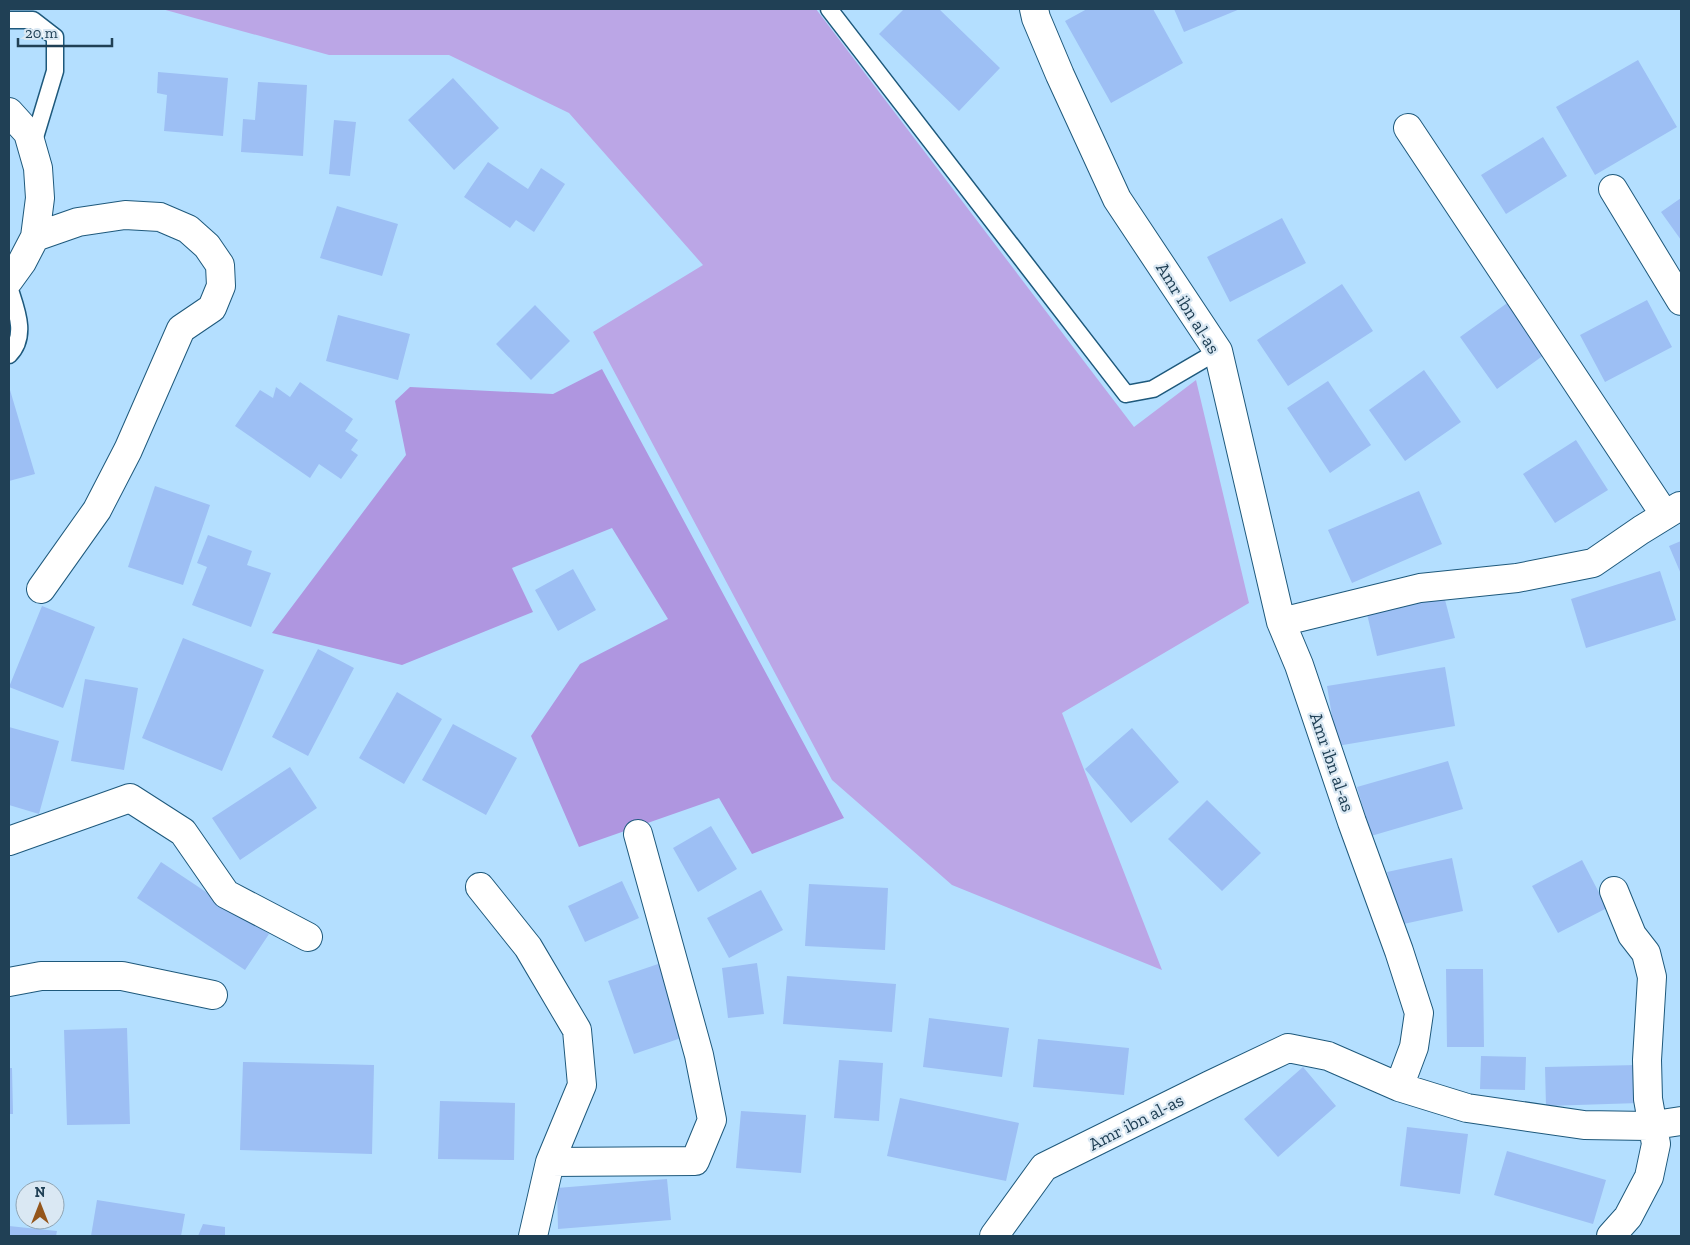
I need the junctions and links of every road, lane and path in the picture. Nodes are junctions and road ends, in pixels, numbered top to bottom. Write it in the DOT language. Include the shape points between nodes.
graph roads {
  1 [pos="829,9"];
  2 [pos="1034,9"];
  3 [pos="9,20"];
  4 [pos="9,112"];
  5 [pos="1408,128"];
  6 [pos="32,146"];
  7 [pos="1613,189"];
  8 [pos="35,237"];
  9 [pos="9,280"];
  10 [pos="9,287"];
  11 [pos="1681,301"];
  12 [pos="1218,351"];
  13 [pos="9,355"];
  14 [pos="1673,510"];
  15 [pos="41,588"];
  16 [pos="1281,622"];
  17 [pos="638,834"];
  18 [pos="9,841"];
  19 [pos="480,887"];
  20 [pos="1614,891"];
  21 [pos="308,937"];
  22 [pos="9,982"];
  23 [pos="213,995"];
  24 [pos="1399,1087"];
  25 [pos="1681,1121"];
  26 [pos="1653,1125"];
  27 [pos="550,1162"];
  28 [pos="532,1236"];
  29 [pos="994,1236"];
  30 [pos="1612,1236"];
  1 -- 12 [label="lane" via="1126,394 1153,389"];
  2 -- 12 [label="street, Amr ibn al-as" via="1060,75 1117,199"];
  3 -- 6 [label="lane" via="33,20 54,37 54,70"];
  4 -- 6 [label="street" via="28,133"];
  5 -- 14 [label="street"];
  6 -- 8 [label="street" via="38,168 40,198"];
  7 -- 11 [label="street"];
  8 -- 9 [label="street"];
  8 -- 15 [label="street" via="78,222 125,215 160,217 188,229 207,246 220,265 221,286 212,308 181,329 128,450 97,510"];
  10 -- 13 [label="lane" via="20,323 15,349"];
  12 -- 16 [label="street, Amr ibn al-as"];
  14 -- 16 [label="street" via="1594,563 1517,578 1420,588"];
  16 -- 24 [label="street, Amr ibn al-as" via="1299,665 1419,1013 1414,1046"];
  17 -- 27 [label="street" via="699,1055 712,1120 695,1161"];
  18 -- 21 [label="street" via="130,798 183,832 226,894"];
  19 -- 27 [label="street" via="528,947 577,1030 582,1085"];
  20 -- 26 [label="street" via="1632,935 1646,952 1652,976 1648,1099"];
  22 -- 23 [label="street" via="41,976 122,976"];
  24 -- 26 [label="street" via="1467,1108 1506,1114 1584,1125"];
  24 -- 29 [label="street, Amr ibn al-as" via="1328,1056 1288,1048 1044,1167"];
  25 -- 26 [label="street"];
  26 -- 30 [label="street" via="1656,1144 1649,1177 1628,1217"];
  27 -- 28 [label="street"];
}
